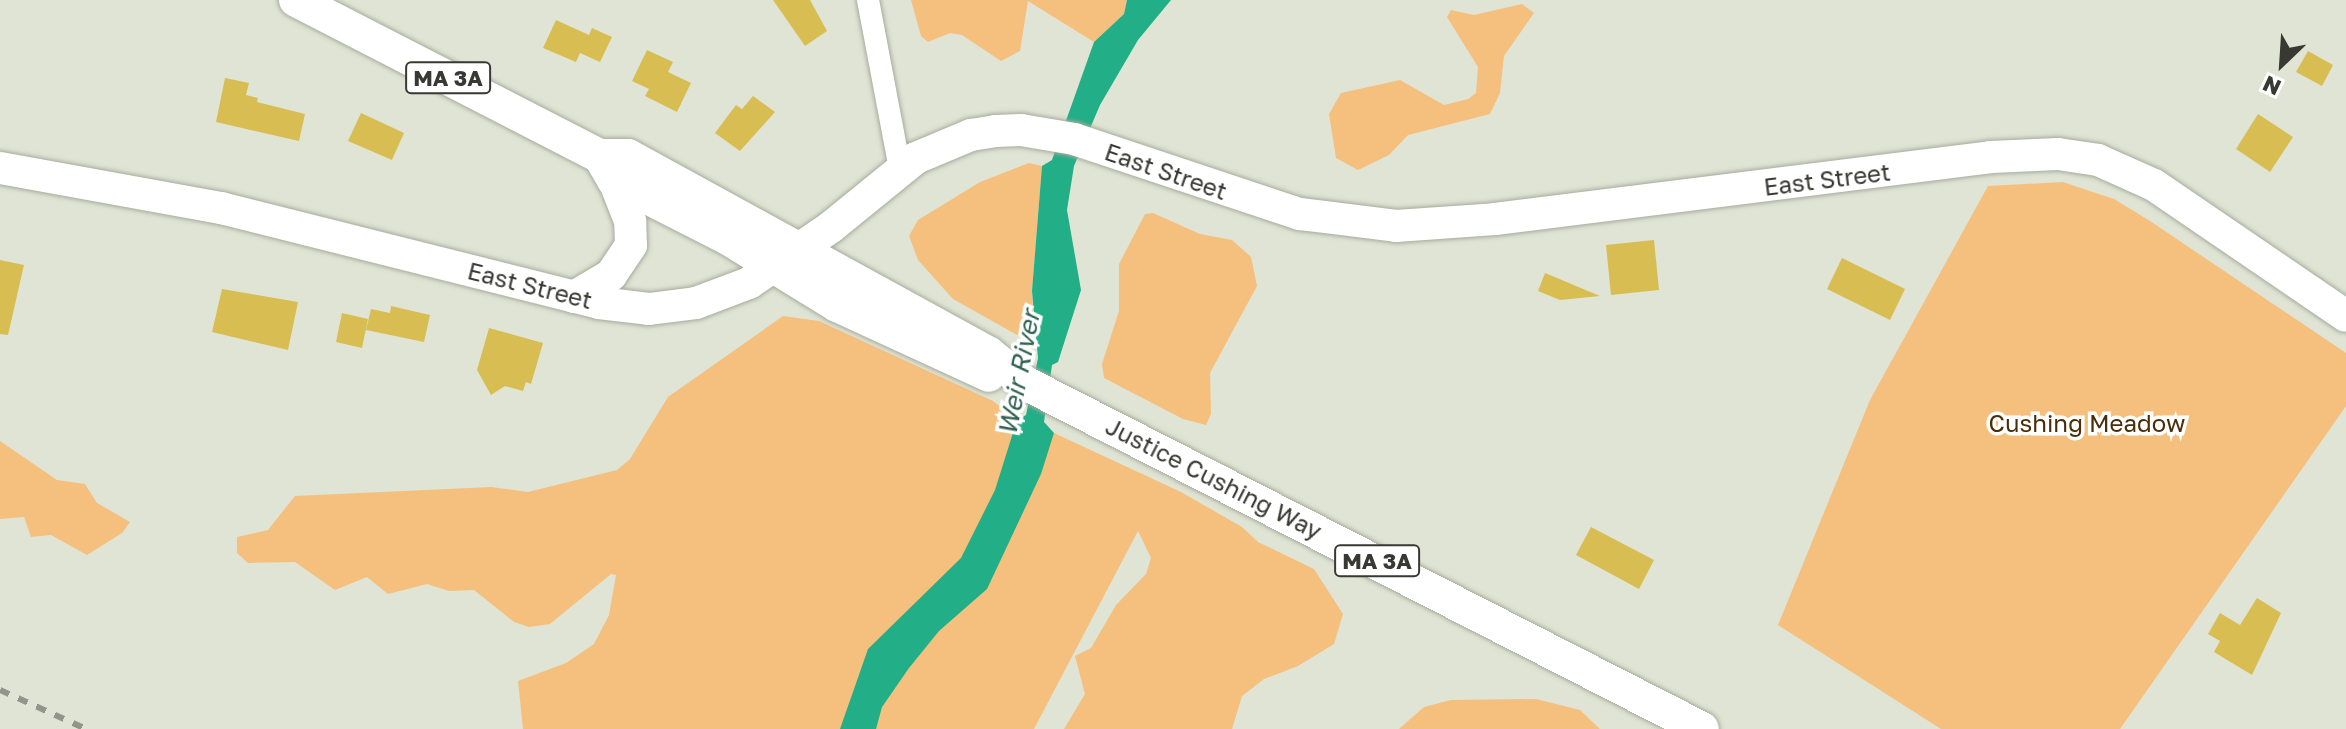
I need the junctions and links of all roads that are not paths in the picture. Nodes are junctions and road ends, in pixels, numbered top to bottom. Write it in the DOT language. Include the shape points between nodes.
graph roads {
  1 [pos="296,0"];
  2 [pos="868,0"];
  3 [pos="0,168"];
  4 [pos="607,168"];
  5 [pos="900,170"];
  6 [pos="786,258"];
  7 [pos="574,297"];
  8 [pos="2346,316"];
  9 [pos="1702,729"];
  1 -- 4 [label="main road, Justice Cushing Way / MA 3A"];
  2 -- 5 [label="street"];
  3 -- 7 [label="main road, East Street" via="221,208"];
  4 -- 6 [label="main road, Justice Cushing Way / MA 3A" via="628,156"];
  4 -- 7 [label="main road" via="630,221 631,245 611,275"];
  5 -- 6 [label="main road, East Street"];
  5 -- 8 [label="main road, East Street" via="971,135 1021,130 1103,149 1300,214 1396,226 1495,219 1991,157 2079,156 2154,185"];
  6 -- 7 [label="main road, East Street" via="736,289 679,306 634,309"];
  6 -- 9 [label="main road, Justice Cushing Way / MA 3A" via="917,345 978,373 1038,390"];
}
